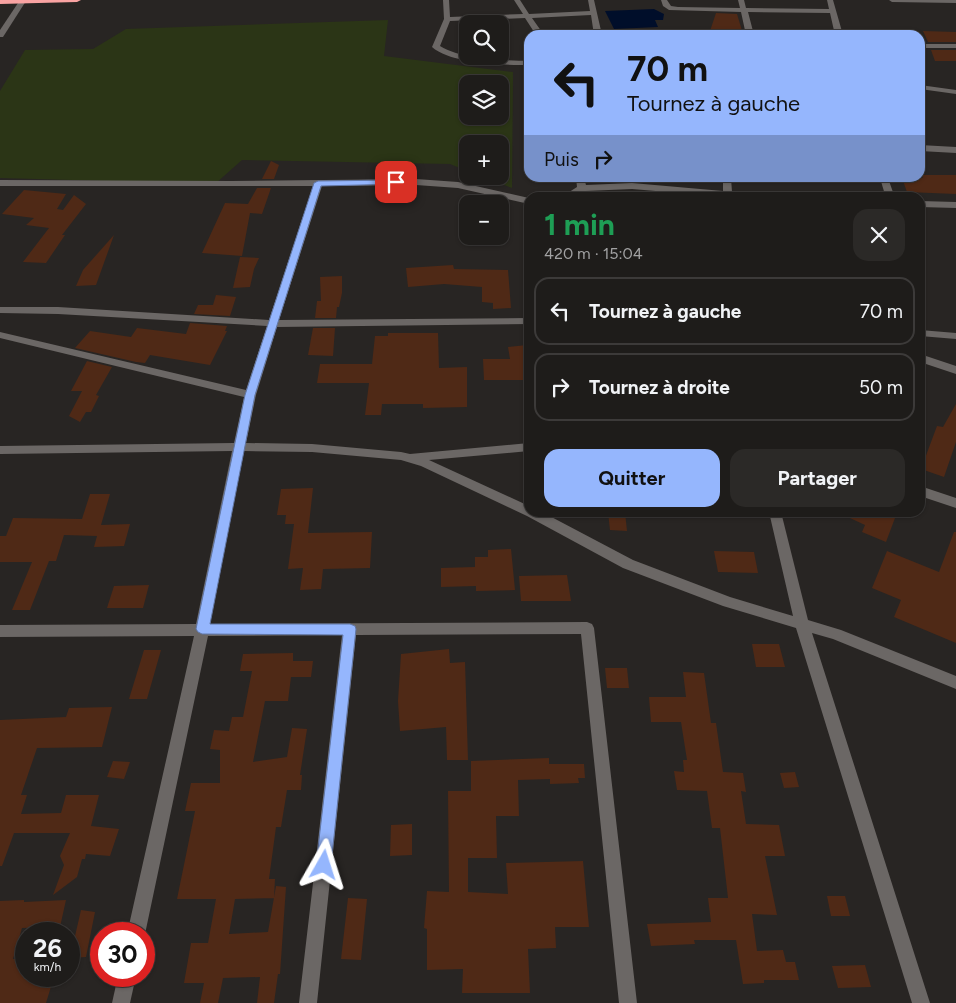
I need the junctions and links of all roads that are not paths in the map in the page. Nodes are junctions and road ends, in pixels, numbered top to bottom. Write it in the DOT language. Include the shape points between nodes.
graph roads {
  1 [pos="78,0"];
  2 [pos="446,0"];
  3 [pos="518,0"];
  4 [pos="591,0"];
  5 [pos="664,0"];
  6 [pos="741,0"];
  7 [pos="830,0"];
  8 [pos="892,0"];
  9 [pos="23,1"];
  10 [pos="956,1"];
  11 [pos="0,2"];
  12 [pos="744,10"];
  13 [pos="832,11"];
  14 [pos="593,13"];
  15 [pos="528,15"];
  16 [pos="447,19"];
  17 [pos="537,30"];
  18 [pos="597,30"];
  19 [pos="749,30"];
  20 [pos="838,30"];
  21 [pos="0,35"];
  22 [pos="925,46"];
  23 [pos="956,46"];
  24 [pos="524,63"];
  25 [pos="925,88"];
  26 [pos="956,92"];
  27 [pos="925,148"];
  28 [pos="956,150"];
  29 [pos="631,182"];
  30 [pos="0,183"];
  31 [pos="318,183"];
  32 [pos="587,192"];
  33 [pos="712,192"];
  34 [pos="524,200"];
  35 [pos="925,204"];
  36 [pos="956,205"];
  37 [pos="0,310"];
  38 [pos="524,321"];
  39 [pos="272,323"];
  40 [pos="925,333"];
  41 [pos="0,335"];
  42 [pos="956,336"];
  43 [pos="925,360"];
  44 [pos="956,370"];
  45 [pos="250,395"];
  46 [pos="240,447"];
  47 [pos="524,448"];
  48 [pos="0,450"];
  49 [pos="410,458"];
  50 [pos="925,493"];
  51 [pos="956,503"];
  52 [pos="524,510"];
  53 [pos="539,517"];
  54 [pos="776,517"];
  55 [pos="802,624"];
  56 [pos="202,629"];
  57 [pos="350,629"];
  58 [pos="0,631"];
  59 [pos="956,683"];
  60 [pos="139,922"];
  61 [pos="125,987"];
  62 [pos="121,1003"];
  63 [pos="308,1003"];
  64 [pos="628,1003"];
  65 [pos="921,1003"];
  1 -- 9 [label="highway"];
  2 -- 16 [label="street"];
  3 -- 15 [label="street"];
  4 -- 14 [label="street"];
  5 -- 12 [label="street" via="670,8"];
  6 -- 12 [label="street"];
  7 -- 13 [label="street"];
  8 -- 10 [label="street"];
  9 -- 11 [label="highway"];
  9 -- 21 [label="street"];
  12 -- 13 [label="street"];
  12 -- 19 [label="street"];
  13 -- 20 [label="street"];
  14 -- 15 [label="street"];
  14 -- 18 [label="street"];
  15 -- 16 [label="street"];
  15 -- 17 [label="street"];
  16 -- 24 [label="street" via="436,46 439,50 500,62"];
  22 -- 23 [label="street"];
  25 -- 26 [label="street"];
  27 -- 28 [label="street"];
  29 -- 32 [label="street"];
  29 -- 33 [label="street"];
  30 -- 31 [label="street"];
  31 -- 34 [label="street" via="440,183"];
  31 -- 39 [label="street"];
  35 -- 36 [label="street"];
  37 -- 39 [label="street" via="68,310"];
  38 -- 39 [label="street"];
  39 -- 45 [label="street"];
  40 -- 42 [label="street"];
  41 -- 45 [label="street"];
  43 -- 44 [label="street"];
  45 -- 46 [label="street"];
  46 -- 48 [label="street"];
  46 -- 49 [label="street" via="312,448"];
  46 -- 56 [label="street"];
  47 -- 49 [label="street"];
  49 -- 52 [label="street"];
  50 -- 51 [label="street"];
  53 -- 55 [label="street" via="628,564 728,602"];
  54 -- 55 [label="street"];
  55 -- 59 [label="street" via="836,634"];
  55 -- 65 [label="street"];
  56 -- 57 [label="street"];
  56 -- 58 [label="street"];
  56 -- 60 [label="street"];
  57 -- 63 [label="street"];
  57 -- 64 [label="street" via="587,628"];
  61 -- 62 [label="street"];
}
